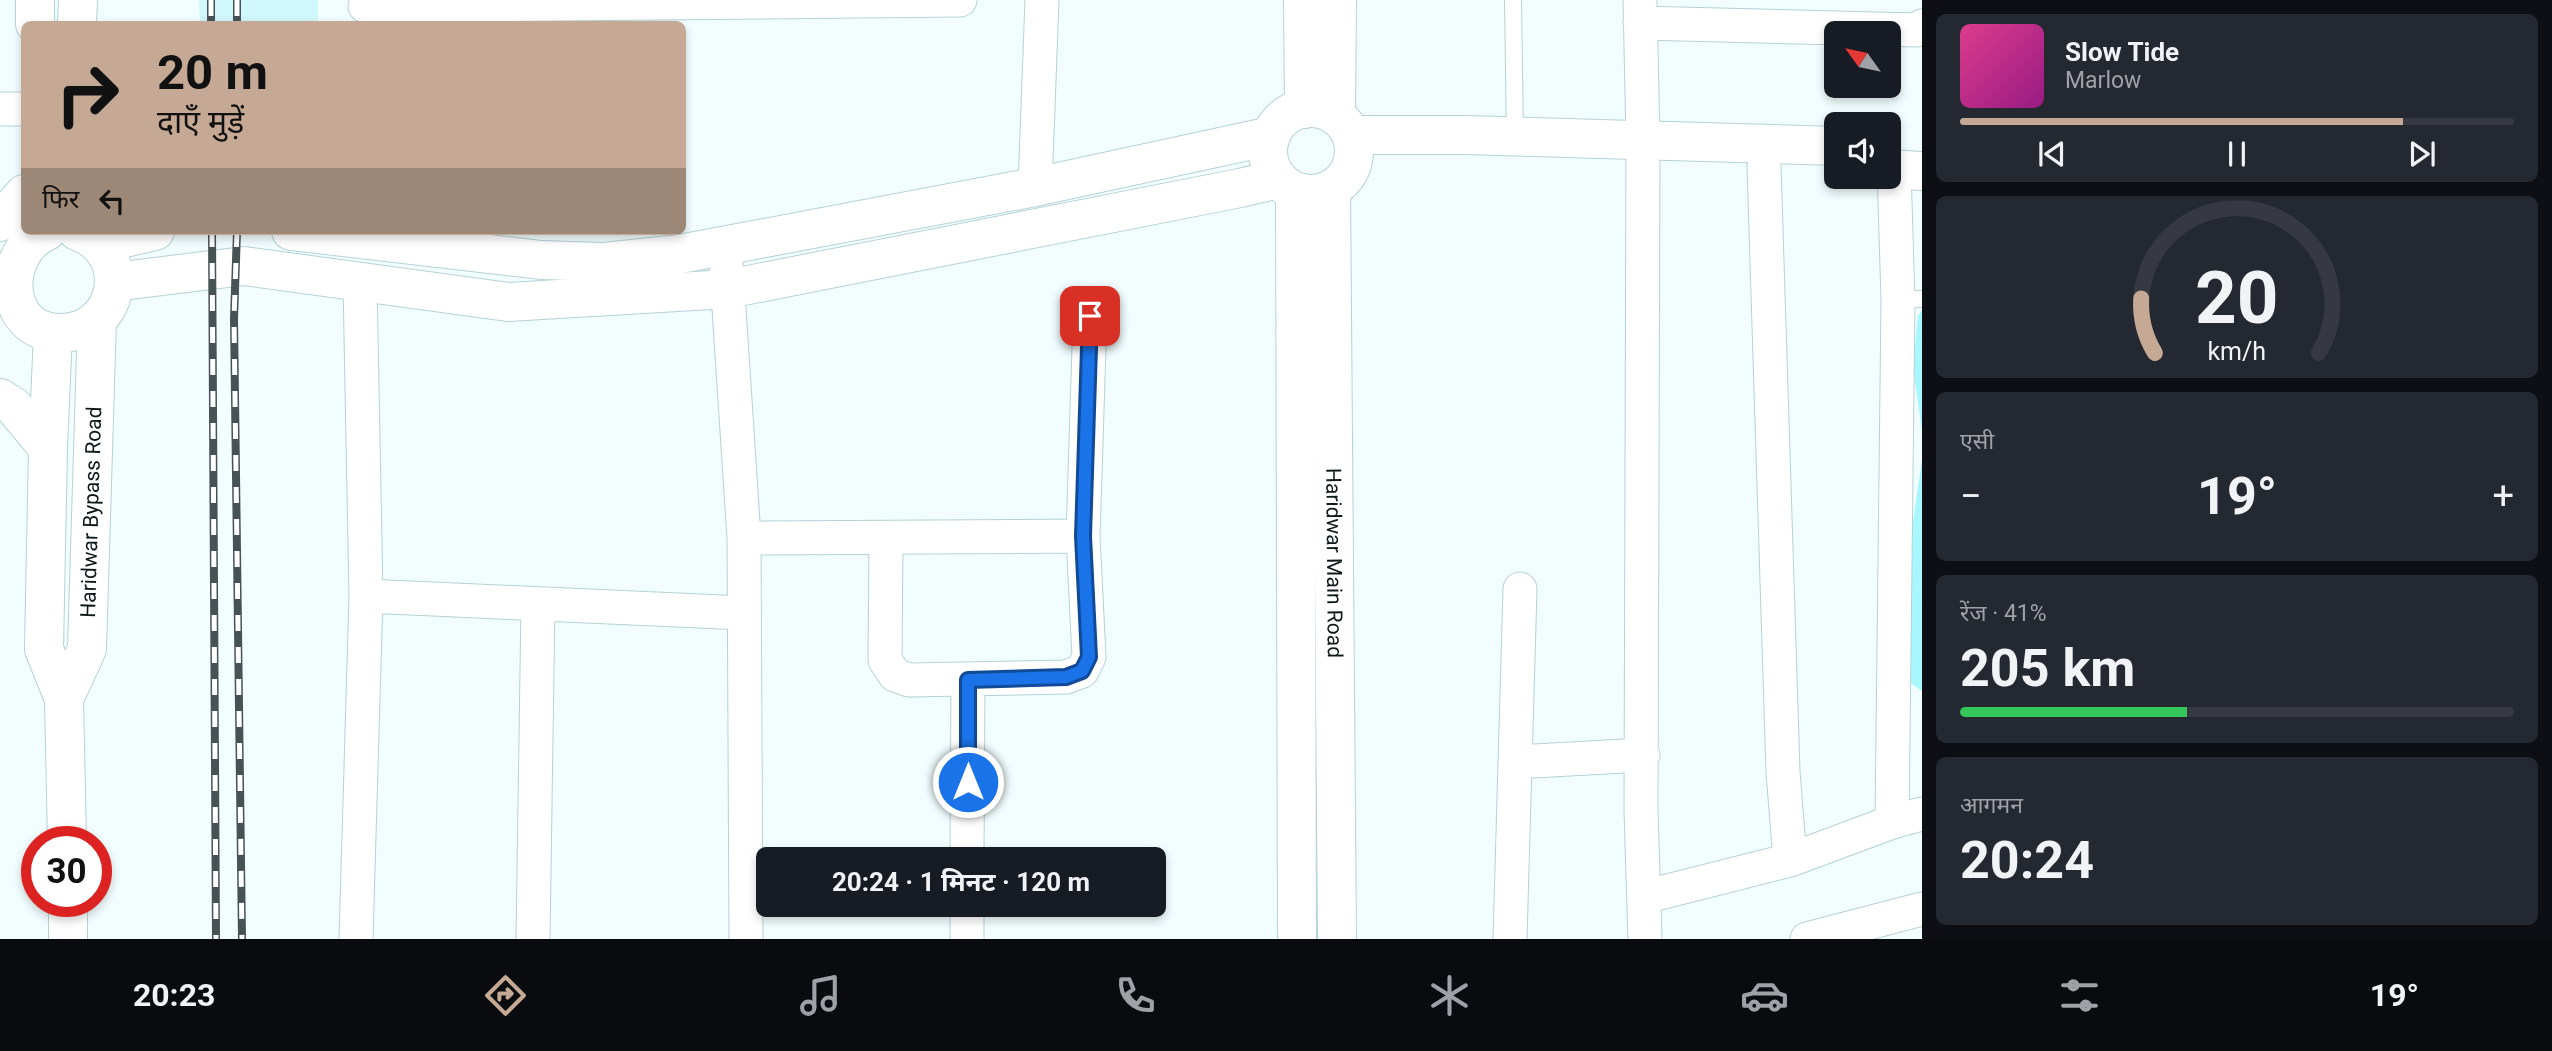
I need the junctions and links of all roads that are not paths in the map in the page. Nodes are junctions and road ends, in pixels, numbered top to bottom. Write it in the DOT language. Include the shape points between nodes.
graph roads {
  1 [pos="35,0"];
  2 [pos="78,0"];
  3 [pos="960,0"];
  4 [pos="1042,0"];
  5 [pos="1303,0"];
  6 [pos="1337,0"];
  7 [pos="1513,0"];
  8 [pos="775,1"];
  9 [pos="583,2"];
  10 [pos="433,3"];
  11 [pos="365,6"];
  12 [pos="1640,11"];
  13 [pos="35,21"];
  14 [pos="78,21"];
  15 [pos="1922,26"];
  16 [pos="0,109"];
  17 [pos="21,109"];
  18 [pos="1336,130"];
  19 [pos="1271,136"];
  20 [pos="1515,137"];
  21 [pos="1824,146"];
  22 [pos="1642,153"];
  23 [pos="1903,161"];
  24 [pos="1764,166"];
  25 [pos="1824,167"];
  26 [pos="1035,187"];
  27 [pos="1301,187"];
  28 [pos="26,235"];
  29 [pos="84,235"];
  30 [pos="327,235"];
  31 [pos="725,247"];
  32 [pos="114,282"];
  33 [pos="360,282"];
  34 [pos="728,289"];
  35 [pos="1910,299"];
  36 [pos="7,301"];
  37 [pos="1090,316"];
  38 [pos="97,319"];
  39 [pos="53,333"];
  40 [pos="0,398"];
  41 [pos="48,448"];
  42 [pos="1083,536"];
  43 [pos="744,538"];
  44 [pos="886,538"];
  45 [pos="1520,589"];
  46 [pos="366,596"];
  47 [pos="538,604"];
  48 [pos="744,613"];
  49 [pos="968,680"];
  50 [pos="64,699"];
  51 [pos="1643,755"];
  52 [pos="1515,762"];
  53 [pos="1907,818"];
  54 [pos="67,826"];
  55 [pos="967,847"];
  56 [pos="1790,860"];
  57 [pos="1644,897"];
  58 [pos="1922,909"];
  59 [pos="68,917"];
  60 [pos="967,917"];
  61 [pos="68,939"];
  62 [pos="356,939"];
  63 [pos="533,939"];
  64 [pos="746,939"];
  65 [pos="967,939"];
  66 [pos="1297,939"];
  67 [pos="1337,939"];
  68 [pos="1510,939"];
  69 [pos="1645,939"];
  70 [pos="1807,939"];
  1 -- 13 [label="main road"];
  2 -- 14 [label="main road"];
  3 -- 8 [label="street"];
  4 -- 26 [label="street"];
  5 -- 18 [label="main road"];
  6 -- 18 [label="main road"];
  7 -- 20 [label="lane"];
  8 -- 9 [label="street"];
  9 -- 10 [label="street"];
  10 -- 11 [label="street"];
  12 -- 15 [label="street" via="1916,30"];
  12 -- 22 [label="street"];
  16 -- 17 [label="street"];
  18 -- 19 [label="main road" via="1284,118"];
  18 -- 20 [label="main road"];
  18 -- 22 [label="main road" via="1465,156"];
  18 -- 27 [label="main road" via="1349,171 1341,182"];
  19 -- 26 [label="main road"];
  19 -- 27 [label="main road, Haridwar Main Road" via="1268,158"];
  20 -- 22 [label="main road"];
  21 -- 22 [label="main road"];
  22 -- 24 [label="main road"];
  22 -- 51 [label="street"];
  23 -- 35 [label="street"];
  24 -- 25 [label="main road"];
  24 -- 56 [label="street" via="1783,772"];
  26 -- 31 [label="main road"];
  27 -- 34 [label="main road" via="1240,188"];
  27 -- 66 [label="main road, Haridwar Main Road"];
  27 -- 67 [label="main road, Haridwar Main Road"];
  28 -- 36 [label="main road" via="14,260"];
  29 -- 32 [label="main road" via="110,261"];
  30 -- 31 [label="main road" via="604,262"];
  31 -- 34 [label="street"];
  32 -- 33 [label="main road" via="244,266"];
  32 -- 38 [label="main road" via="110,302"];
  33 -- 34 [label="main road" via="508,302"];
  33 -- 46 [label="street"];
  34 -- 43 [label="street"];
  35 -- 53 [label="street"];
  36 -- 39 [label="main road" via="40,329"];
  37 -- 42 [label="street"];
  38 -- 39 [label="main road" via="82,329"];
  38 -- 50 [label="main road, Haridwar Bypass Road" via="87,649"];
  39 -- 41 [label="main road, Haridwar Bypass Road"];
  40 -- 41 [label="main road" via="13,406"];
  41 -- 50 [label="main road, Haridwar Bypass Road" via="44,649"];
  42 -- 44 [label="street"];
  42 -- 49 [label="street" via="1089,657 1082,671 1066,677"];
  43 -- 44 [label="street"];
  43 -- 48 [label="street"];
  44 -- 49 [label="street" via="885,660 895,674 908,680"];
  45 -- 52 [label="street"];
  46 -- 47 [label="street"];
  46 -- 62 [label="street"];
  47 -- 48 [label="street"];
  47 -- 63 [label="street"];
  48 -- 64 [label="street"];
  49 -- 55 [label="street"];
  50 -- 54 [label="main road, Haridwar Bypass Road"];
  51 -- 52 [label="street"];
  51 -- 57 [label="street"];
  52 -- 68 [label="street"];
  53 -- 56 [label="street"];
  56 -- 57 [label="street"];
  57 -- 69 [label="street"];
  58 -- 70 [label="street"];
  59 -- 61 [label="main road"];
  60 -- 65 [label="street"];
}
